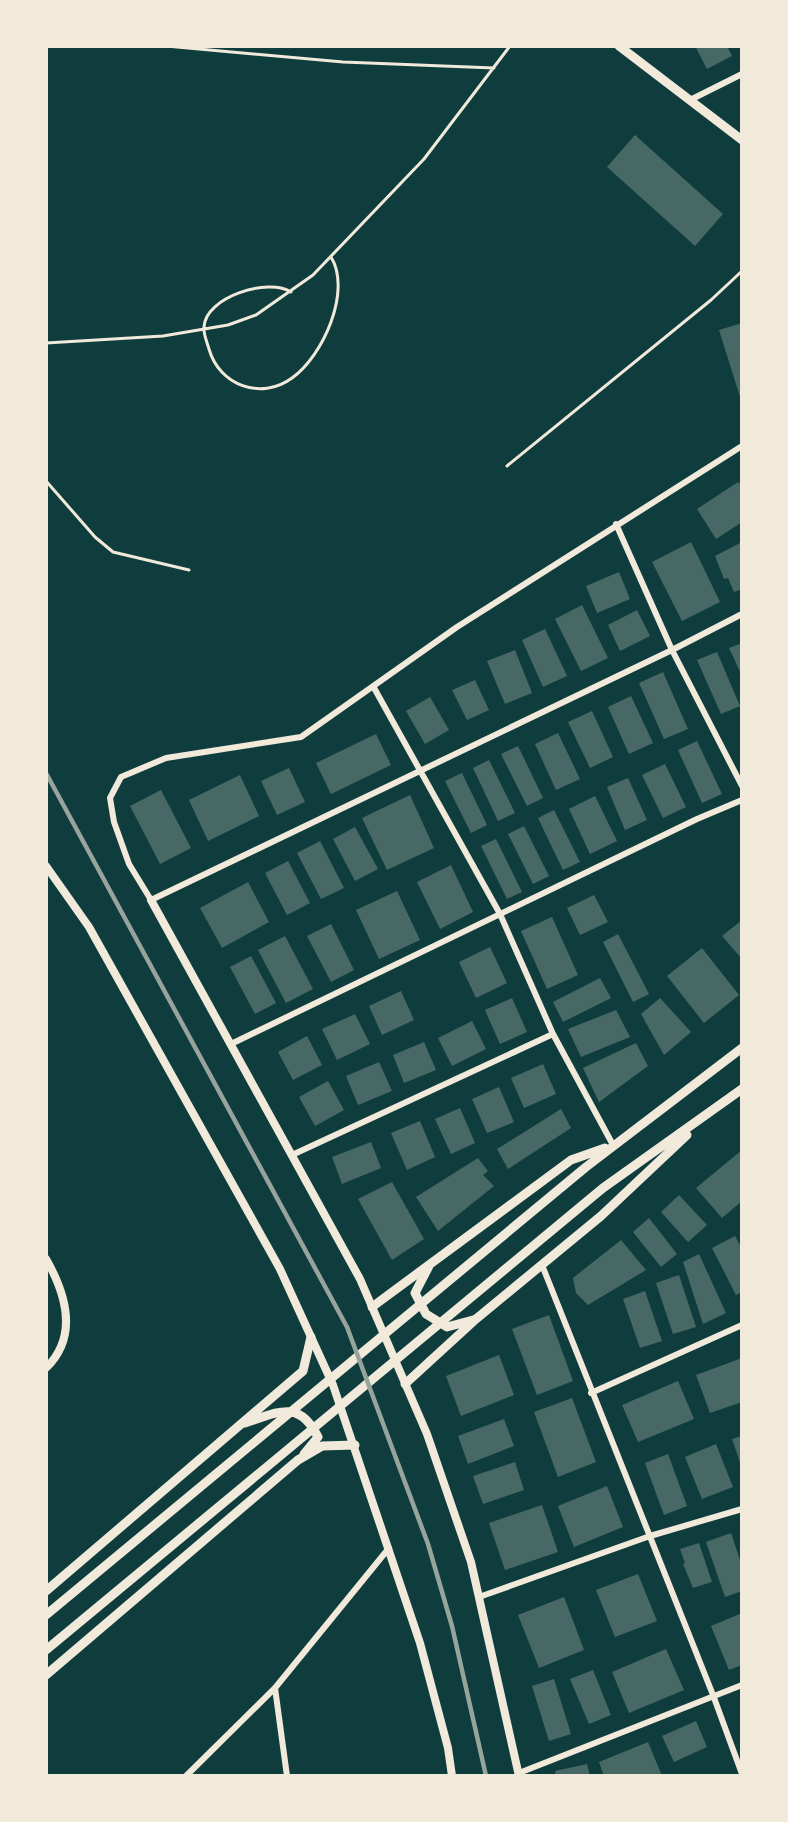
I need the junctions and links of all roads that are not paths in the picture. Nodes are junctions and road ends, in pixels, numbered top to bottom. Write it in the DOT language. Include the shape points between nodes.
graph roads {
  1 [pos="166,46"];
  2 [pos="510,46"];
  3 [pos="619,46"];
  4 [pos="494,68"];
  5 [pos="741,74"];
  6 [pos="690,100"];
  7 [pos="741,140"];
  8 [pos="331,256"];
  9 [pos="741,271"];
  10 [pos="291,292"];
  11 [pos="204,330"];
  12 [pos="46,344"];
  13 [pos="741,446"];
  14 [pos="507,466"];
  15 [pos="46,481"];
  16 [pos="616,524"];
  17 [pos="189,570"];
  18 [pos="741,614"];
  19 [pos="672,650"];
  20 [pos="373,686"];
  21 [pos="419,773"];
  22 [pos="741,786"];
  23 [pos="741,800"];
  24 [pos="46,866"];
  25 [pos="151,900"];
  26 [pos="500,914"];
  27 [pos="553,1034"];
  28 [pos="231,1044"];
  29 [pos="741,1048"];
  30 [pos="741,1089"];
  31 [pos="710,1113"];
  32 [pos="613,1145"];
  33 [pos="292,1155"];
  34 [pos="46,1259"];
  35 [pos="430,1263"];
  36 [pos="542,1265"];
  37 [pos="372,1307"];
  38 [pos="476,1319"];
  39 [pos="741,1325"];
  40 [pos="311,1337"];
  41 [pos="46,1368"];
  42 [pos="405,1384"];
  43 [pos="591,1393"];
  44 [pos="241,1424"];
  45 [pos="355,1445"];
  46 [pos="298,1460"];
  47 [pos="741,1509"];
  48 [pos="650,1536"];
  49 [pos="389,1548"];
  50 [pos="46,1591"];
  51 [pos="479,1597"];
  52 [pos="46,1615"];
  53 [pos="46,1650"];
  54 [pos="46,1675"];
  55 [pos="741,1685"];
  56 [pos="275,1688"];
  57 [pos="713,1695"];
  58 [pos="519,1774"];
  59 [pos="741,1774"];
  60 [pos="186,1776"];
  61 [pos="287,1776"];
  62 [pos="452,1776"];
  1 -- 4 [label="lane" via="343,62"];
  2 -- 4 [label="lane"];
  3 -- 6 [label="main road"];
  4 -- 8 [label="lane" via="424,159"];
  5 -- 6 [label="street"];
  6 -- 7 [label="main road"];
  8 -- 10 [label="lane"];
  8 -- 11 [label="lane" via="339,280 330,324 310,360 291,379 260,388 233,382 214,363"];
  9 -- 14 [label="lane" via="711,300"];
  10 -- 11 [label="lane" via="256,315"];
  10 -- 11 [label="lane" via="269,286 232,296 207,319"];
  11 -- 12 [label="lane" via="118,341"];
  13 -- 16 [label="street"];
  15 -- 17 [label="lane" via="113,552"];
  16 -- 19 [label="street"];
  16 -- 20 [label="street"];
  18 -- 19 [label="street"];
  19 -- 21 [label="street"];
  19 -- 22 [label="street"];
  20 -- 21 [label="street"];
  20 -- 25 [label="street" via="301,737 166,758 121,777 110,798 114,822 129,864"];
  21 -- 25 [label="street"];
  21 -- 26 [label="street"];
  23 -- 26 [label="street"];
  24 -- 40 [label="street" via="89,927 280,1269"];
  25 -- 28 [label="street"];
  26 -- 27 [label="street"];
  26 -- 28 [label="street"];
  27 -- 32 [label="street"];
  27 -- 33 [label="street"];
  28 -- 33 [label="street"];
  29 -- 32 [label="main road"];
  30 -- 31 [label="main road"];
  31 -- 36 [label="main road" via="601,1216"];
  31 -- 53 [label="main road" via="603,1188"];
  32 -- 35 [label="main road" via="571,1160"];
  32 -- 52 [label="main road"];
  33 -- 37 [label="street"];
  34 -- 41 [label="street" via="65,1299 68,1324 63,1344"];
  35 -- 37 [label="main road"];
  35 -- 38 [label="main road" via="415,1293 426,1314 447,1327"];
  36 -- 38 [label="main road"];
  36 -- 43 [label="street"];
  37 -- 42 [label="street"];
  38 -- 42 [label="main road"];
  39 -- 43 [label="street"];
  40 -- 44 [label="main road" via="303,1371"];
  40 -- 45 [label="street"];
  42 -- 51 [label="street" via="427,1434 471,1562"];
  43 -- 48 [label="street"];
  44 -- 46 [label="main road" via="283,1410 303,1414 318,1437"];
  44 -- 50 [label="main road"];
  45 -- 46 [label="main road" via="322,1446"];
  45 -- 49 [label="street"];
  46 -- 54 [label="main road"];
  47 -- 48 [label="street"];
  48 -- 51 [label="street"];
  48 -- 57 [label="street"];
  49 -- 56 [label="street"];
  49 -- 62 [label="street" via="420,1643"];
  51 -- 58 [label="street"];
  55 -- 57 [label="street"];
  56 -- 60 [label="street"];
  56 -- 61 [label="street"];
  57 -- 58 [label="street"];
  57 -- 59 [label="street"];
}
